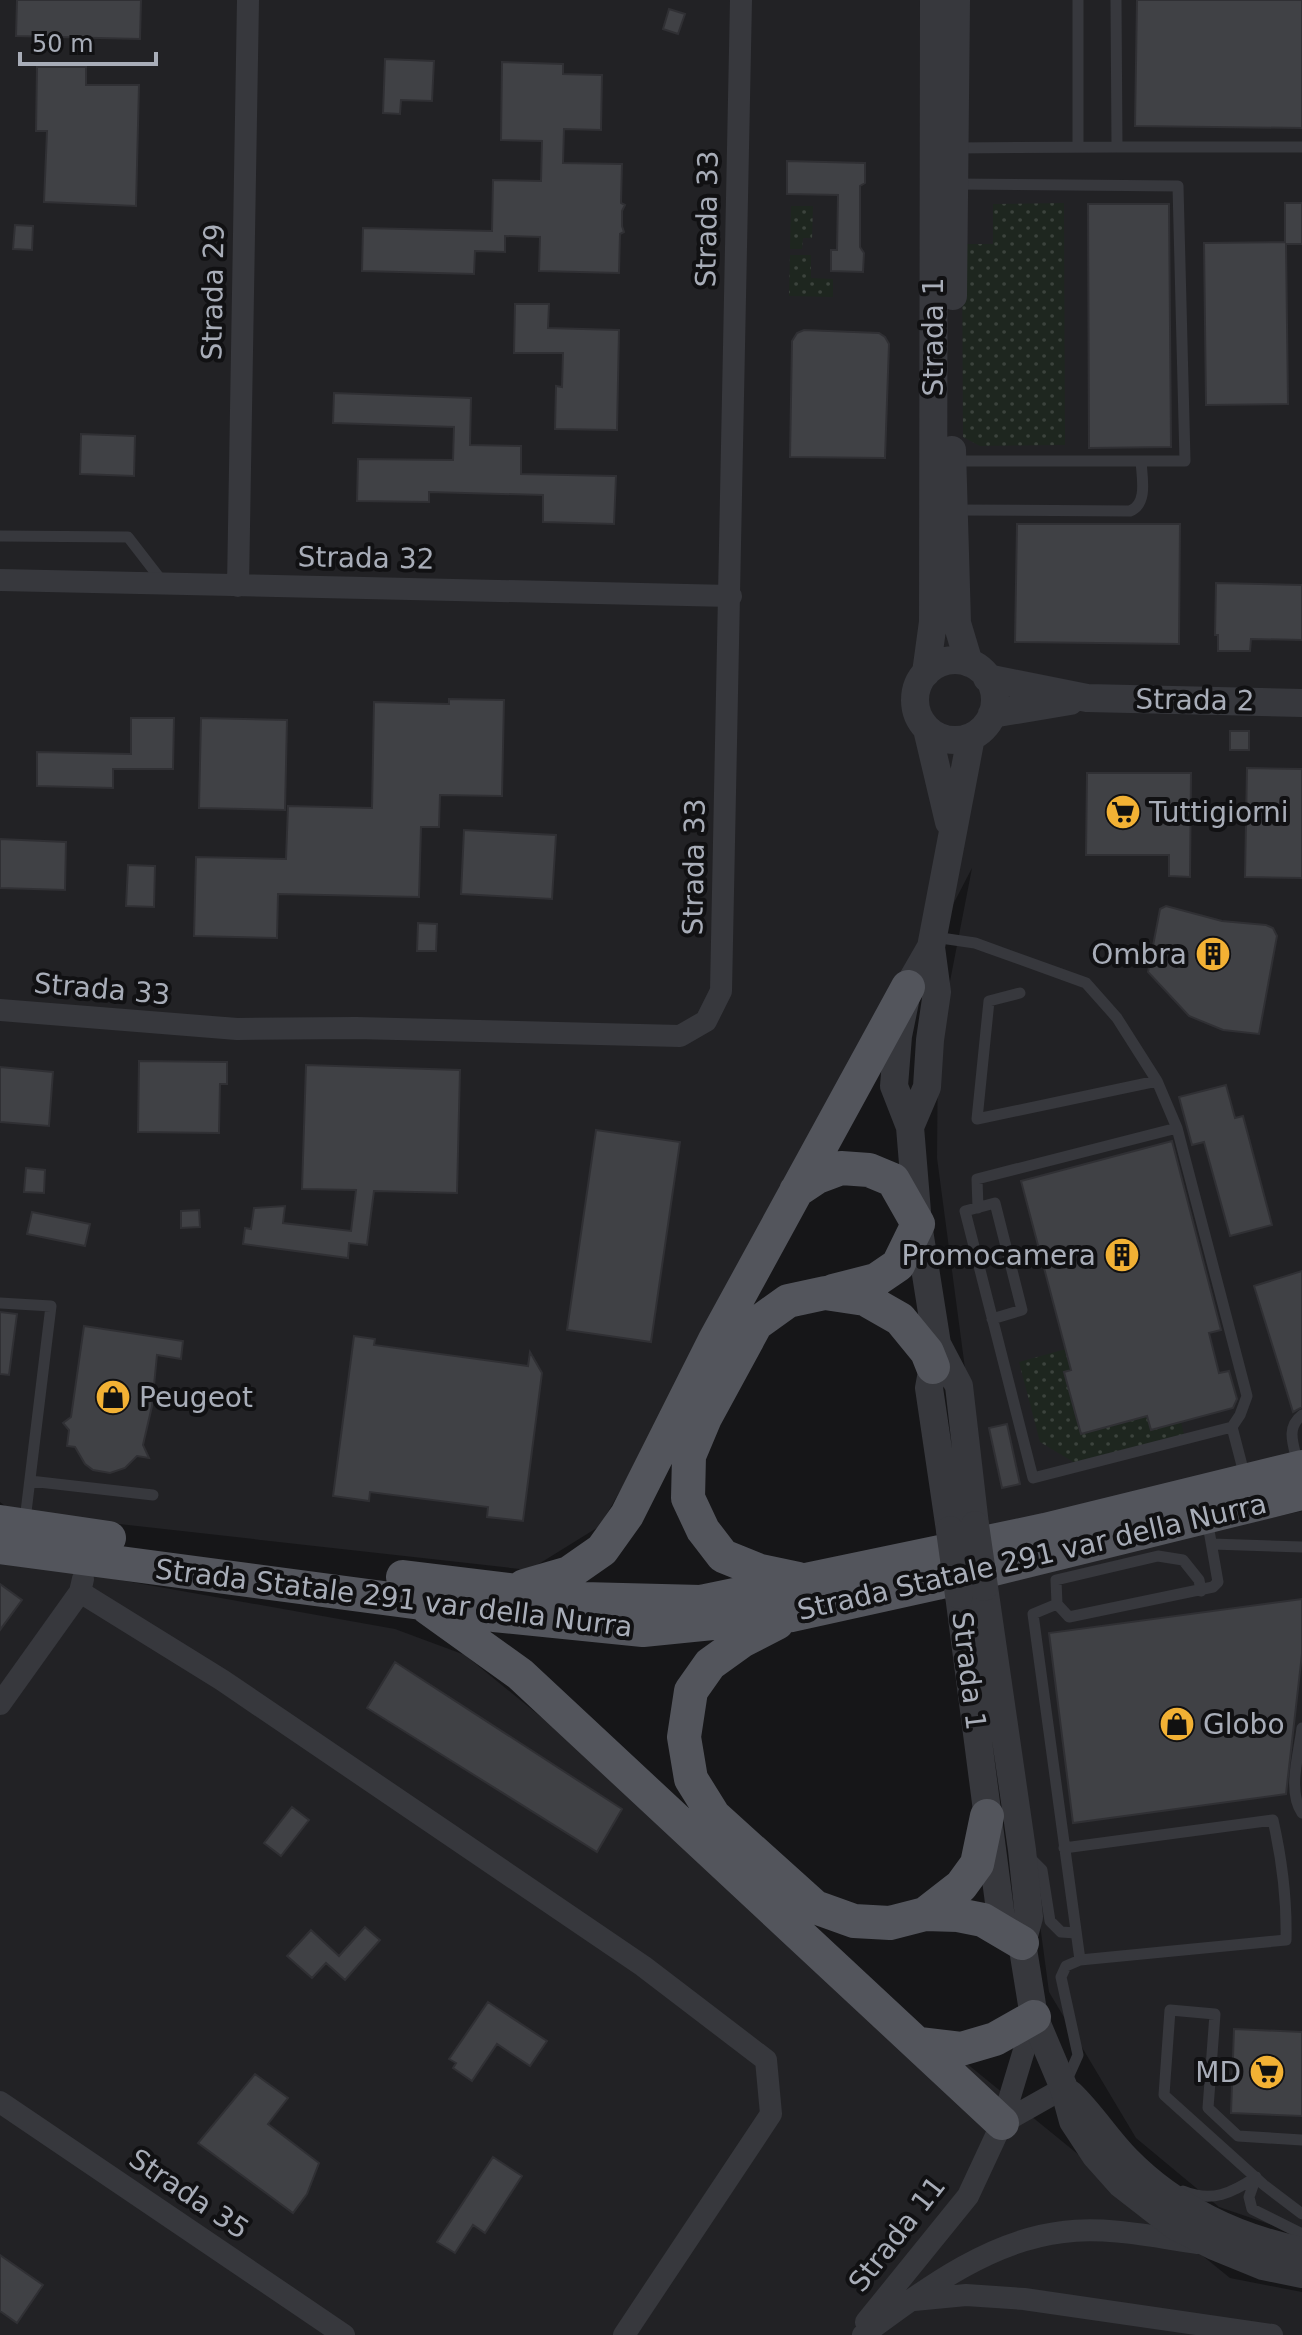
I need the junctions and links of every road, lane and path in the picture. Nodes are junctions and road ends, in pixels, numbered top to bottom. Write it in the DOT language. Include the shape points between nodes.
graph roads {
  1 [pos="248,0"];
  2 [pos="741,0"];
  3 [pos="934,0"];
  4 [pos="956,0"];
  5 [pos="1078,0"];
  6 [pos="1116,0"];
  7 [pos="1078,147"];
  8 [pos="1117,147"];
  9 [pos="1302,147"];
  10 [pos="954,148"];
  11 [pos="953,184"];
  12 [pos="952,461"];
  13 [pos="1141,461"];
  14 [pos="953,510"];
  15 [pos="0,536"];
  16 [pos="0,580"];
  17 [pos="164,584"];
  18 [pos="238,586"];
  19 [pos="731,596"];
  20 [pos="978,670"];
  21 [pos="926,673"];
  22 [pos="1087,698"];
  23 [pos="1302,703"];
  24 [pos="992,714"];
  25 [pos="927,729"];
  26 [pos="971,737"];
  27 [pos="951,832"];
  28 [pos="932,942"];
  29 [pos="908,987"];
  30 [pos="1020,993"];
  31 [pos="0,1010"];
  32 [pos="1157,1081"];
  33 [pos="910,1127"];
  34 [pos="1177,1128"];
  35 [pos="796,1191"];
  36 [pos="978,1208"];
  37 [pos="918,1224"];
  38 [pos="825,1293"];
  39 [pos="0,1303"];
  40 [pos="992,1319"];
  41 [pos="935,1355"];
  42 [pos="1302,1415"];
  43 [pos="1232,1427"];
  44 [pos="1296,1431"];
  45 [pos="1301,1476"];
  46 [pos="30,1481"];
  47 [pos="1246,1482"];
  48 [pos="153,1495"];
  49 [pos="8,1531"];
  50 [pos="1209,1531"];
  51 [pos="1302,1547"];
  52 [pos="88,1559"];
  53 [pos="810,1581"];
  54 [pos="494,1589"];
  55 [pos="971,1591"];
  56 [pos="1201,1591"];
  57 [pos="80,1592"];
  58 [pos="421,1603"];
  59 [pos="1057,1604"];
  60 [pos="792,1615"];
  61 [pos="0,1704"];
  62 [pos="1302,1728"];
  63 [pos="1302,1813"];
  64 [pos="987,1816"];
  65 [pos="1064,1848"];
  66 [pos="1022,1850"];
  67 [pos="925,1914"];
  68 [pos="1076,1933"];
  69 [pos="1022,1943"];
  70 [pos="1080,1960"];
  71 [pos="1034,2017"];
  72 [pos="919,2044"];
  73 [pos="1064,2088"];
  74 [pos="0,2102"];
  75 [pos="1002,2123"];
  76 [pos="1242,2136"];
  77 [pos="1302,2140"];
  78 [pos="1229,2154"];
  79 [pos="1125,2159"];
  80 [pos="1256,2177"];
  81 [pos="1302,2214"];
  82 [pos="1302,2234"];
  83 [pos="1214,2246"];
  84 [pos="1302,2251"];
  85 [pos="1302,2274"];
  86 [pos="909,2301"];
  87 [pos="344,2335"];
  88 [pos="624,2335"];
  89 [pos="855,2335"];
  90 [pos="863,2335"];
  91 [pos="1272,2335"];
  1 -- 18 [label="street, Strada 29"];
  2 -- 19 [label="street, Strada 33"];
  3 -- 21 [label="street, Strada 1" via="933,622"];
  4 -- 10 [label="street"];
  5 -- 7 [label="lane"];
  6 -- 8 [label="lane"];
  7 -- 8 [label="lane"];
  7 -- 10 [label="lane"];
  8 -- 9 [label="lane"];
  10 -- 11 [label="street"];
  11 -- 12 [label="street"];
  11 -- 13 [label="lane" via="1178,186 1185,461"];
  12 -- 13 [label="lane"];
  12 -- 14 [label="street"];
  13 -- 14 [label="lane" via="1141,502 1130,511"];
  14 -- 20 [label="street" via="957,623"];
  15 -- 17 [label="lane" via="128,537"];
  16 -- 17 [label="street, Strada 32"];
  17 -- 18 [label="street, Strada 32"];
  18 -- 19 [label="street, Strada 32"];
  19 -- 31 [label="street, Strada 33" via="721,991 706,1021 680,1036 237,1029"];
  20 -- 21 [label="street" via="946,662"];
  20 -- 22 [label="street, Strada 2"];
  20 -- 24 [label="street" via="994,695"];
  21 -- 25 [label="street" via="915,701"];
  22 -- 23 [label="street, Strada 2"];
  22 -- 24 [label="street, Strada 2"];
  24 -- 26 [label="street"];
  25 -- 26 [label="street" via="953,740"];
  25 -- 27 [label="street, Strada 1"];
  26 -- 27 [label="street, Strada 1"];
  27 -- 28 [label="street, Strada 1"];
  28 -- 29 [label="street, Strada 1"];
  28 -- 32 [label="lane" via="975,943 1086,983 1117,1018"];
  28 -- 33 [label="street, Strada 1" via="937,992 927,1087"];
  29 -- 33 [label="street, Strada 1" via="894,1086"];
  29 -- 35 [label="main road"];
  30 -- 32 [label="lane" via="989,1001 977,1119"];
  32 -- 34 [label="lane"];
  33 -- 37 [label="street, Strada 1"];
  34 -- 36 [label="lane" via="977,1179"];
  34 -- 43 [label="lane" via="1247,1396"];
  35 -- 37 [label="main road" via="841,1168 869,1170 893,1180"];
  35 -- 54 [label="main road" via="627,1515 602,1550 569,1573"];
  36 -- 40 [label="lane" via="965,1211"];
  36 -- 40 [label="lane" via="995,1203 1022,1310"];
  37 -- 38 [label="main road" via="898,1265 876,1280"];
  37 -- 41 [label="street, Strada 1"];
  38 -- 41 [label="main road" via="865,1299 900,1319"];
  38 -- 53 [label="main road" via="788,1301 756,1324 689,1456 688,1498 723,1556 760,1571"];
  39 -- 46 [label="lane" via="51,1306"];
  40 -- 43 [label="lane" via="1033,1478"];
  41 -- 55 [label="street, Strada 1, bridge" via="959,1386 963,1528"];
  42 -- 44 [label="lane" via="1296,1419"];
  43 -- 47 [label="lane"];
  44 -- 45 [label="lane"];
  45 -- 47 [label="main road, Strada Statale 291 var della Nurra"];
  45 -- 50 [label="main road, Strada Statale 291 var della Nurra"];
  46 -- 48 [label="lane"];
  46 -- 49 [label="lane"];
  47 -- 53 [label="main road, Strada Statale 291 var della Nurra"];
  49 -- 52 [label="main road, Strada Statale 291 var della Nurra"];
  49 -- 54 [label="main road, Strada Statale 291 var della Nurra"];
  50 -- 51 [label="lane"];
  50 -- 56 [label="lane" via="1218,1582"];
  50 -- 60 [label="main road, Strada Statale 291 var della Nurra"];
  52 -- 57 [label="street"];
  52 -- 58 [label="main road, Strada Statale 291 var della Nurra"];
  53 -- 54 [label="main road, Strada Statale 291 var della Nurra" via="701,1602 583,1599"];
  55 -- 64 [label="street, Strada 1"];
  55 -- 66 [label="street, Strada 1"];
  56 -- 59 [label="lane" via="1069,1617"];
  56 -- 59 [label="lane" via="1183,1560 1158,1556 1056,1580"];
  57 -- 61 [label="street"];
  57 -- 88 [label="street" via="222,1680 643,1966 766,2060 771,2114"];
  58 -- 60 [label="main road, Strada Statale 291 var della Nurra" via="643,1630"];
  58 -- 72 [label="main road" via="520,1674"];
  59 -- 65 [label="lane" via="1033,1614"];
  60 -- 67 [label="main road" via="710,1664 691,1691 684,1737 691,1779 714,1816 815,1907 854,1921 890,1923"];
  62 -- 63 [label="lane" via="1294,1792"];
  64 -- 67 [label="main road" via="977,1864 961,1886"];
  64 -- 69 [label="street, Strada 1" via="1001,1918"];
  65 -- 68 [label="lane"];
  65 -- 70 [label="lane" via="1273,1820 1283,1866 1286,1940"];
  66 -- 68 [label="lane" via="1042,1870 1050,1921 1061,1932"];
  66 -- 69 [label="street, Strada 1" via="1029,1917"];
  67 -- 69 [label="main road" via="983,1920"];
  68 -- 70 [label="lane"];
  69 -- 71 [label="street, Strada 1"];
  70 -- 73 [label="lane" via="1066,1966 1061,1977 1078,2055"];
  71 -- 72 [label="main road" via="995,2039 961,2049"];
  71 -- 73 [label="street, Strada 1"];
  71 -- 75 [label="street, Strada 11"];
  72 -- 75 [label="main road"];
  73 -- 75 [label="street"];
  73 -- 79 [label="street, Strada 1"];
  73 -- 83 [label="street, Strada 1" via="1073,2121 1121,2184 1175,2226"];
  74 -- 87 [label="street, Strada 35"];
  75 -- 89 [label="street, Strada 11" via="968,2196"];
  76 -- 77 [label="lane"];
  76 -- 78 [label="lane"];
  76 -- 78 [label="lane" via="1208,2108 1215,2014 1170,2010 1164,2095"];
  78 -- 80 [label="lane"];
  79 -- 80 [label="lane" via="1176,2188 1210,2198 1236,2191"];
  79 -- 84 [label="street, Strada 1" via="1168,2196 1221,2225"];
  80 -- 81 [label="lane"];
  80 -- 82 [label="lane" via="1249,2197 1252,2209"];
  83 -- 85 [label="street, Strada 1" via="1263,2266"];
  83 -- 86 [label="street, Strada 11" via="1133,2233 1065,2231 977,2259"];
  86 -- 90 [label="street, Strada 11"];
  86 -- 91 [label="street" via="966,2295 1024,2299"];
}
